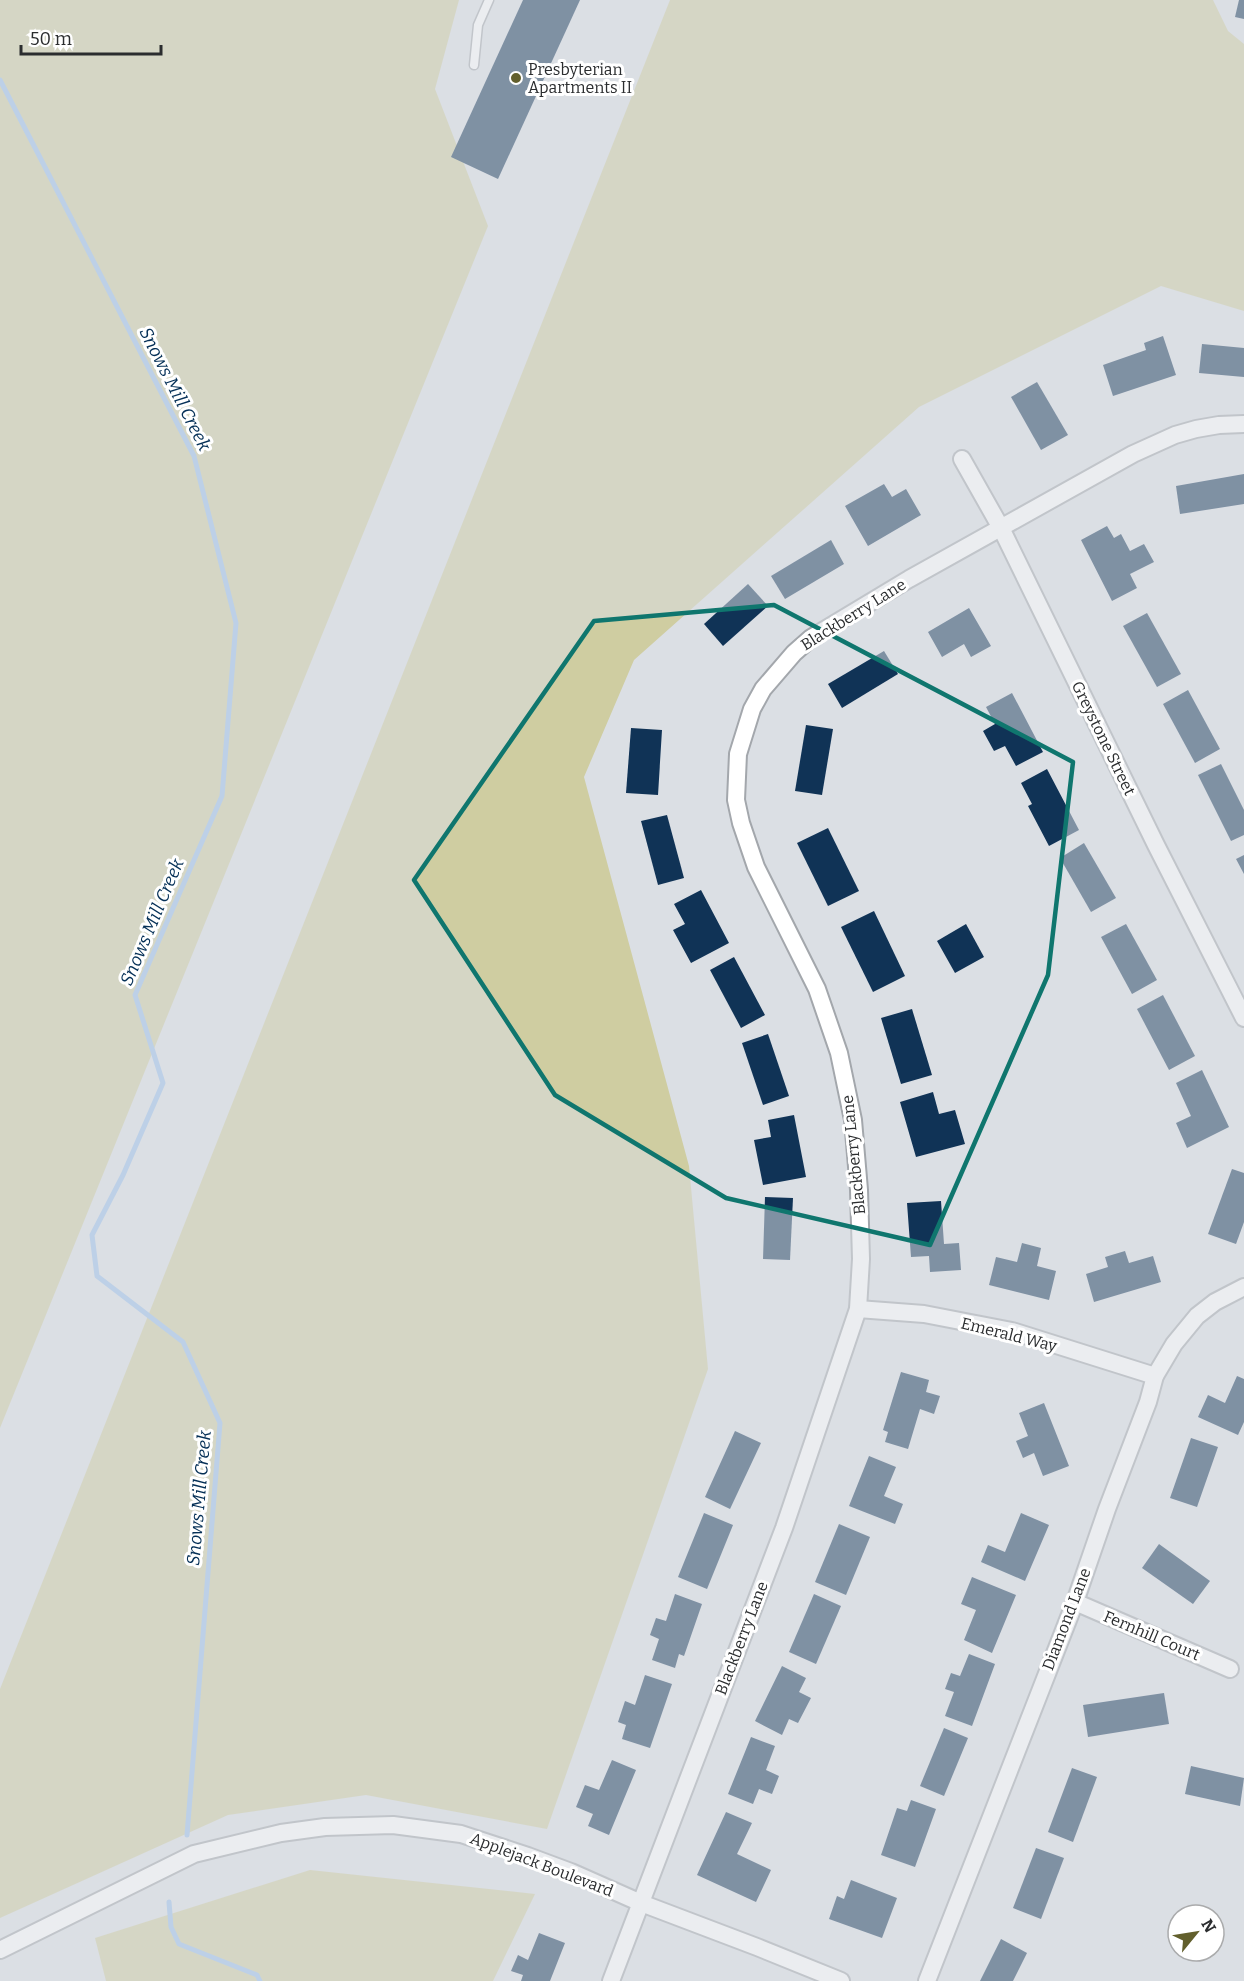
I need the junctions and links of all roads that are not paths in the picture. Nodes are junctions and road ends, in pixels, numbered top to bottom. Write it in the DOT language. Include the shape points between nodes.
graph roads {
  1 [pos="489,0"];
  2 [pos="474,65"];
  3 [pos="1244,424"];
  4 [pos="962,459"];
  5 [pos="1001,528"];
  6 [pos="1244,1018"];
  7 [pos="1244,1287"];
  8 [pos="858,1309"];
  9 [pos="1155,1376"];
  10 [pos="1075,1602"];
  11 [pos="1230,1669"];
  12 [pos="641,1903"];
  13 [pos="0,1950"];
  14 [pos="611,1981"];
  15 [pos="841,1981"];
  16 [pos="927,1981"];
  1 -- 2 [label="lane" via="478,25"];
  3 -- 5 [label="street, Blackberry Lane" via="1175,435 1132,454"];
  4 -- 5 [label="street, Greystone Street"];
  5 -- 6 [label="street, Greystone Street"];
  5 -- 8 [label="street, Blackberry Lane" via="899,585 794,652 763,689 752,709 738,754 736,800 747,845 817,989 839,1053 853,1120 859,1190"];
  7 -- 9 [label="street, Diamond Lane" via="1197,1316"];
  8 -- 9 [label="street, Emerald Way" via="924,1314 1012,1331"];
  8 -- 12 [label="street, Blackberry Lane" via="784,1528"];
  9 -- 10 [label="street, Diamond Lane"];
  10 -- 11 [label="street, Fernhill Court"];
  10 -- 16 [label="street, Diamond Lane"];
  12 -- 13 [label="street, Applejack Boulevard" via="571,1872 461,1834 393,1825 325,1827 281,1833 194,1854"];
  12 -- 14 [label="street, Blackberry Lane"];
  12 -- 15 [label="street, Applejack Boulevard"];
}
